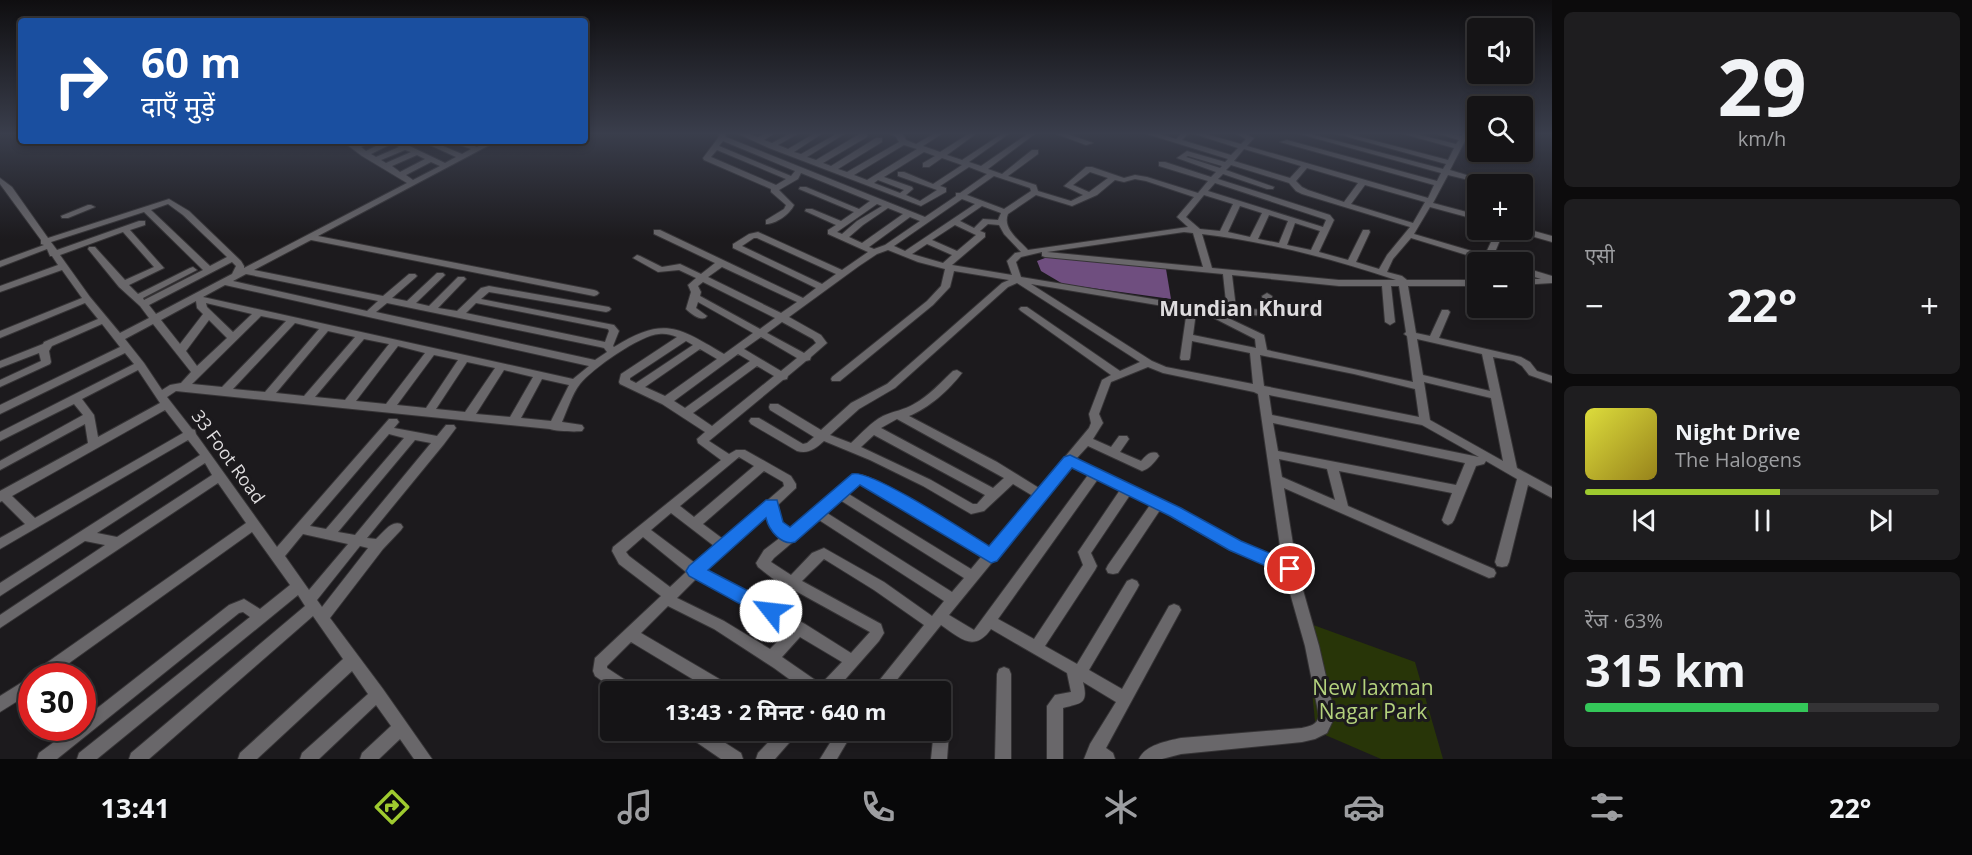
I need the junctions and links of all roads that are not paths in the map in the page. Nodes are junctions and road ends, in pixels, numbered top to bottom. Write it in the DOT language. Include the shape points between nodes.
graph roads {
  1 [pos="390,168"];
  2 [pos="413,168"];
  3 [pos="441,168"];
  4 [pos="728,168"];
  5 [pos="766,168"];
  6 [pos="796,168"];
  7 [pos="858,168"];
  8 [pos="890,168"];
  9 [pos="959,168"];
  10 [pos="977,168"];
  11 [pos="1013,168"];
  12 [pos="1158,168"];
  13 [pos="1178,168"];
  14 [pos="1212,168"];
  15 [pos="1225,168"];
  16 [pos="1253,168"];
  17 [pos="1303,168"];
  18 [pos="1314,168"];
  19 [pos="1381,168"];
  20 [pos="1432,168"];
  21 [pos="1447,168"];
  22 [pos="832,169"];
  23 [pos="799,170"];
  24 [pos="981,170"];
  25 [pos="1222,172"];
  26 [pos="1445,172"];
  27 [pos="901,174"];
  28 [pos="992,174"];
  29 [pos="400,175"];
  30 [pos="848,175"];
  31 [pos="878,177"];
  32 [pos="1002,177"];
  33 [pos="1114,177"];
  34 [pos="1279,177"];
  35 [pos="1467,178"];
  36 [pos="791,179"];
  37 [pos="1147,179"];
  38 [pos="0,180"];
  39 [pos="1213,181"];
  40 [pos="1292,181"];
  41 [pos="1363,182"];
  42 [pos="413,183"];
  43 [pos="868,183"];
  44 [pos="1439,184"];
  45 [pos="935,186"];
  46 [pos="1270,187"];
  47 [pos="776,188"];
  48 [pos="803,189"];
  49 [pos="1035,192"];
  50 [pos="1201,194"];
  51 [pos="959,195"];
  52 [pos="1089,195"];
  53 [pos="901,196"];
  54 [pos="936,196"];
  55 [pos="1261,196"];
  56 [pos="876,201"];
  57 [pos="950,201"];
  58 [pos="1429,202"];
  59 [pos="981,203"];
  60 [pos="1238,203"];
  61 [pos="888,205"];
  62 [pos="1346,205"];
  63 [pos="1250,207"];
  64 [pos="145,208"];
  65 [pos="808,211"];
  66 [pos="1003,211"];
  67 [pos="860,212"];
  68 [pos="1266,213"];
  69 [pos="909,214"];
  70 [pos="1467,214"];
  71 [pos="925,220"];
  72 [pos="1292,220"];
  73 [pos="954,221"];
  74 [pos="103,222"];
  75 [pos="770,222"];
  76 [pos="142,223"];
  77 [pos="1001,223"];
  78 [pos="841,224"];
  79 [pos="1415,226"];
  80 [pos="125,229"];
  81 [pos="1196,229"];
  82 [pos="1325,230"];
  83 [pos="77,231"];
  84 [pos="975,231"];
  85 [pos="657,232"];
  86 [pos="1366,232"];
  87 [pos="1223,234"];
  88 [pos="1533,234"];
  89 [pos="1409,235"];
  90 [pos="311,237"];
  91 [pos="843,238"];
  92 [pos="1552,239"];
  93 [pos="925,240"];
  94 [pos="1254,240"];
  95 [pos="1282,246"];
  96 [pos="49,247"];
  97 [pos="863,247"];
  98 [pos="888,247"];
  99 [pos="92,249"];
  100 [pos="874,252"];
  101 [pos="1030,252"];
  102 [pos="906,254"];
  103 [pos="1314,254"];
  104 [pos="1467,254"];
  105 [pos="959,255"];
  106 [pos="233,258"];
  107 [pos="636,258"];
  108 [pos="1351,263"];
  109 [pos="0,264"];
  110 [pos="720,264"];
  111 [pos="63,266"];
  112 [pos="947,267"];
  113 [pos="206,268"];
  114 [pos="1208,270"];
  115 [pos="241,273"];
  116 [pos="1227,273"];
  117 [pos="843,274"];
  118 [pos="1533,274"];
  119 [pos="440,275"];
  120 [pos="412,276"];
  121 [pos="701,277"];
  122 [pos="1384,277"];
  123 [pos="461,279"];
  124 [pos="1018,280"];
  125 [pos="1552,280"];
  126 [pos="1403,281"];
  127 [pos="1533,281"];
  128 [pos="224,282"];
  129 [pos="1467,283"];
  130 [pos="122,285"];
  131 [pos="823,288"];
  132 [pos="0,289"];
  133 [pos="594,293"];
  134 [pos="1267,296"];
  135 [pos="695,297"];
  136 [pos="87,299"];
  137 [pos="198,299"];
  138 [pos="386,300"];
  139 [pos="474,300"];
  140 [pos="139,301"];
  141 [pos="554,301"];
  142 [pos="804,302"];
  143 [pos="406,303"];
  144 [pos="432,308"];
  145 [pos="1192,308"];
  146 [pos="606,309"];
  147 [pos="1024,309"];
  148 [pos="1445,312"];
  149 [pos="258,313"];
  150 [pos="370,313"];
  151 [pos="208,314"];
  152 [pos="460,314"];
  153 [pos="542,314"];
  154 [pos="1272,314"];
  155 [pos="1303,315"];
  156 [pos="702,316"];
  157 [pos="387,318"];
  158 [pos="783,318"];
  159 [pos="104,320"];
  160 [pos="153,320"];
  161 [pos="293,320"];
  162 [pos="1390,322"];
  163 [pos="325,328"];
  164 [pos="762,333"];
  165 [pos="1409,334"];
  166 [pos="0,335"];
  167 [pos="686,336"];
  168 [pos="360,337"];
  169 [pos="1188,337"];
  170 [pos="233,338"];
  171 [pos="1433,339"];
  172 [pos="123,343"];
  173 [pos="395,343"];
  174 [pos="700,344"];
  175 [pos="45,347"];
  176 [pos="611,349"];
  177 [pos="432,350"];
  178 [pos="738,350"];
  179 [pos="180,352"];
  180 [pos="1259,352"];
  181 [pos="1487,352"];
  182 [pos="465,358"];
  183 [pos="806,358"];
  184 [pos="1185,358"];
  185 [pos="725,359"];
  186 [pos="757,361"];
  187 [pos="1148,363"];
  188 [pos="597,364"];
  189 [pos="0,365"];
  190 [pos="140,365"];
  191 [pos="501,367"];
  192 [pos="197,372"];
  193 [pos="957,374"];
  194 [pos="1118,374"];
  195 [pos="539,375"];
  196 [pos="783,376"];
  197 [pos="836,379"];
  198 [pos="1552,380"];
  199 [pos="1419,382"];
  200 [pos="0,384"];
  201 [pos="574,384"];
  202 [pos="184,387"];
  203 [pos="638,387"];
  204 [pos="1261,391"];
  205 [pos="224,392"];
  206 [pos="267,396"];
  207 [pos="1497,396"];
  208 [pos="75,398"];
  209 [pos="307,399"];
  210 [pos="164,400"];
  211 [pos="666,401"];
  212 [pos="348,404"];
  213 [pos="774,407"];
  214 [pos="389,408"];
  215 [pos="0,410"];
  216 [pos="429,412"];
  217 [pos="685,414"];
  218 [pos="897,414"];
  219 [pos="89,417"];
  220 [pos="468,417"];
  221 [pos="1268,418"];
  222 [pos="755,420"];
  223 [pos="513,422"];
  224 [pos="1425,422"];
  225 [pos="554,427"];
  226 [pos="450,428"];
  227 [pos="578,428"];
  228 [pos="873,429"];
  229 [pos="712,431"];
  230 [pos="191,433"];
  231 [pos="413,435"];
  232 [pos="822,436"];
  233 [pos="0,437"];
  234 [pos="1122,439"];
  235 [pos="1086,440"];
  236 [pos="440,441"];
  237 [pos="94,444"];
  238 [pos="853,448"];
  239 [pos="1113,453"];
  240 [pos="1273,454"];
  241 [pos="207,456"];
  242 [pos="1153,456"];
  243 [pos="729,460"];
  244 [pos="1070,461"];
  245 [pos="1475,461"];
  246 [pos="1498,462"];
  247 [pos="762,465"];
  248 [pos="1332,465"];
  249 [pos="0,466"];
  250 [pos="1510,469"];
  251 [pos="1095,473"];
  252 [pos="219,476"];
  253 [pos="1013,477"];
  254 [pos="1524,477"];
  255 [pos="1277,480"];
  256 [pos="1128,488"];
  257 [pos="1460,489"];
  258 [pos="1552,493"];
  259 [pos="839,494"];
  260 [pos="994,494"];
  261 [pos="1041,495"];
  262 [pos="2,496"];
  263 [pos="1158,503"];
  264 [pos="772,504"];
  265 [pos="671,506"];
  266 [pos="1343,509"];
  267 [pos="819,514"];
  268 [pos="1449,520"];
  269 [pos="33,524"];
  270 [pos="254,524"];
  271 [pos="694,524"];
  272 [pos="398,527"];
  273 [pos="301,529"];
  274 [pos="642,530"];
  275 [pos="329,534"];
  276 [pos="84,536"];
  277 [pos="789,537"];
  278 [pos="359,541"];
  279 [pos="117,542"];
  280 [pos="0,544"];
  281 [pos="378,545"];
  282 [pos="723,546"];
  283 [pos="277,556"];
  284 [pos="991,556"];
  285 [pos="1502,562"];
  286 [pos="1113,569"];
  287 [pos="1290,569"];
  288 [pos="695,571"];
  289 [pos="1489,573"];
  290 [pos="973,577"];
  291 [pos="792,582"];
  292 [pos="1132,585"];
  293 [pos="298,586"];
  294 [pos="0,590"];
  295 [pos="668,597"];
  296 [pos="954,600"];
  297 [pos="315,608"];
  298 [pos="1174,610"];
  299 [pos="261,617"];
  300 [pos="936,621"];
  301 [pos="990,621"];
  302 [pos="0,622"];
  303 [pos="800,628"];
  304 [pos="630,634"];
  305 [pos="1037,646"];
  306 [pos="771,658"];
  307 [pos="352,660"];
  308 [pos="852,661"];
  309 [pos="58,663"];
  310 [pos="1077,670"];
  311 [pos="1004,674"];
  312 [pos="615,681"];
  313 [pos="709,681"];
  314 [pos="806,681"];
  315 [pos="833,681"];
  316 [pos="886,681"];
  317 [pos="18,693"];
  318 [pos="378,694"];
  319 [pos="1125,699"];
  320 [pos="0,705"];
  321 [pos="401,727"];
  322 [pos="708,741"];
  323 [pos="780,741"];
  324 [pos="840,741"];
  325 [pos="941,741"];
  326 [pos="1098,756"];
  327 [pos="45,759"];
  328 [pos="85,759"];
  329 [pos="137,759"];
  330 [pos="246,759"];
  331 [pos="308,759"];
  332 [pos="368,759"];
  333 [pos="424,759"];
  334 [pos="735,759"];
  335 [pos="764,759"];
  336 [pos="828,759"];
  337 [pos="939,759"];
  338 [pos="1003,759"];
  339 [pos="1055,759"];
  340 [pos="1147,759"];
  1 -- 29 [label="street"];
  2 -- 29 [label="street"];
  3 -- 42 [label="street"];
  4 -- 47 [label="street"];
  5 -- 36 [label="street"];
  6 -- 23 [label="street"];
  7 -- 30 [label="street"];
  8 -- 31 [label="street"];
  9 -- 45 [label="street"];
  10 -- 24 [label="street"];
  11 -- 32 [label="street"];
  12 -- 37 [label="street"];
  13 -- 39 [label="street"];
  14 -- 25 [label="street"];
  15 -- 25 [label="street"];
  16 -- 34 [label="street"];
  17 -- 40 [label="street"];
  18 -- 41 [label="street"];
  19 -- 44 [label="street"];
  20 -- 26 [label="street"];
  21 -- 26 [label="street"];
  22 -- 30 [label="street"];
  23 -- 36 [label="street"];
  23 -- 56 [label="street"];
  24 -- 28 [label="street"];
  25 -- 39 [label="street"];
  25 -- 46 [label="street"];
  26 -- 35 [label="street"];
  26 -- 44 [label="street"];
  27 -- 45 [label="street"];
  28 -- 32 [label="street"];
  28 -- 51 [label="street"];
  29 -- 42 [label="street"];
  30 -- 43 [label="street"];
  31 -- 43 [label="street"];
  31 -- 53 [label="street" via="909,189"];
  32 -- 49 [label="street" via="1033,187"];
  33 -- 37 [label="street"];
  33 -- 52 [label="street"];
  33 -- 52 [label="street" via="1089,169 1068,185"];
  34 -- 40 [label="street"];
  34 -- 46 [label="street"];
  36 -- 47 [label="street"];
  37 -- 50 [label="street"];
  38 -- 96 [label="street, 33 Foot Road"];
  39 -- 50 [label="street"];
  39 -- 55 [label="street"];
  40 -- 62 [label="street" via="1302,191"];
  41 -- 58 [label="street"];
  41 -- 62 [label="street"];
  42 -- 90 [label="street"];
  43 -- 53 [label="street"];
  44 -- 58 [label="street"];
  45 -- 54 [label="street" via="943,190"];
  46 -- 55 [label="street"];
  47 -- 75 [label="street" via="774,192 790,205"];
  48 -- 67 [label="street"];
  49 -- 52 [label="street" via="1072,204"];
  49 -- 66 [label="street"];
  50 -- 60 [label="street"];
  50 -- 81 [label="street" via="1181,217"];
  51 -- 57 [label="street"];
  51 -- 59 [label="street"];
  53 -- 54 [label="street" via="921,204"];
  54 -- 57 [label="street"];
  55 -- 63 [label="street"];
  55 -- 82 [label="street" via="1327,217 1330,220"];
  56 -- 61 [label="street"];
  56 -- 67 [label="street"];
  57 -- 71 [label="street"];
  58 -- 70 [label="street"];
  58 -- 79 [label="street"];
  59 -- 66 [label="street"];
  59 -- 73 [label="street"];
  60 -- 63 [label="street"];
  60 -- 87 [label="street"];
  61 -- 69 [label="street"];
  61 -- 91 [label="street"];
  62 -- 79 [label="street"];
  63 -- 68 [label="street"];
  64 -- 74 [label="street"];
  64 -- 106 [label="street" via="172,202"];
  64 -- 113 [label="street"];
  65 -- 78 [label="street"];
  66 -- 77 [label="street"];
  67 -- 78 [label="street"];
  68 -- 72 [label="street"];
  68 -- 94 [label="street"];
  69 -- 71 [label="street"];
  69 -- 97 [label="street"];
  71 -- 98 [label="street"];
  72 -- 82 [label="street"];
  72 -- 95 [label="street"];
  73 -- 84 [label="street"];
  73 -- 93 [label="street"];
  74 -- 83 [label="street"];
  74 -- 83 [label="street" via="90,205 63,214"];
  76 -- 80 [label="street"];
  77 -- 84 [label="street" via="986,221"];
  77 -- 101 [label="street"];
  78 -- 91 [label="street" via="831,232"];
  79 -- 89 [label="street"];
  80 -- 96 [label="street"];
  80 -- 130 [label="street" via="160,268"];
  81 -- 87 [label="street"];
  81 -- 101 [label="street"];
  81 -- 114 [label="street"];
  82 -- 103 [label="street"];
  83 -- 96 [label="street"];
  84 -- 105 [label="street" via="982,237"];
  85 -- 110 [label="street"];
  86 -- 108 [label="street"];
  87 -- 94 [label="street"];
  88 -- 92 [label="street"];
  89 -- 104 [label="street"];
  89 -- 122 [label="street" via="1387,260"];
  90 -- 115 [label="street"];
  90 -- 133 [label="street"];
  91 -- 97 [label="street"];
  93 -- 102 [label="street"];
  93 -- 105 [label="street"];
  94 -- 95 [label="street"];
  95 -- 103 [label="street"];
  96 -- 109 [label="street"];
  96 -- 111 [label="street, 33 Foot Road"];
  97 -- 100 [label="street"];
  98 -- 100 [label="street"];
  98 -- 102 [label="street"];
  99 -- 130 [label="street"];
  100 -- 117 [label="street"];
  101 -- 114 [label="street"];
  101 -- 124 [label="street" via="1012,258"];
  102 -- 112 [label="street"];
  103 -- 108 [label="street"];
  105 -- 112 [label="street"];
  106 -- 113 [label="street"];
  106 -- 115 [label="street"];
  107 -- 121 [label="street" via="661,270 677,266"];
  108 -- 122 [label="street"];
  110 -- 121 [label="street"];
  110 -- 142 [label="street"];
  111 -- 132 [label="street"];
  111 -- 136 [label="street, 33 Foot Road"];
  112 -- 124 [label="street"];
  112 -- 197 [label="street" via="945,287 930,303"];
  113 -- 140 [label="street"];
  114 -- 116 [label="street"];
  115 -- 128 [label="street"];
  115 -- 138 [label="street"];
  116 -- 122 [label="street" via="1339,284"];
  116 -- 154 [label="street" via="1232,311"];
  117 -- 131 [label="street"];
  117 -- 131 [label="street" via="758,236 736,246"];
  118 -- 125 [label="street"];
  119 -- 143 [label="street"];
  120 -- 138 [label="street"];
  121 -- 135 [label="street" via="693,285"];
  121 -- 158 [label="street"];
  122 -- 126 [label="street"];
  122 -- 162 [label="street"];
  123 -- 144 [label="street"];
  124 -- 145 [label="street"];
  124 -- 187 [label="street"];
  124 -- 232 [label="street" via="1005,285 891,386 855,406"];
  125 -- 127 [label="street"];
  126 -- 129 [label="street"];
  126 -- 165 [label="street"];
  128 -- 137 [label="street"];
  128 -- 150 [label="street"];
  130 -- 140 [label="street"];
  131 -- 142 [label="street"];
  134 -- 154 [label="street"];
  135 -- 156 [label="street" via="691,309"];
  135 -- 164 [label="street"];
  136 -- 159 [label="street, 33 Foot Road"];
  136 -- 166 [label="street"];
  137 -- 149 [label="street"];
  137 -- 151 [label="street"];
  137 -- 160 [label="street"];
  138 -- 143 [label="street"];
  138 -- 150 [label="street"];
  139 -- 141 [label="street" via="489,289"];
  139 -- 152 [label="street"];
  139 -- 153 [label="street"];
  140 -- 160 [label="street"];
  141 -- 146 [label="street"];
  141 -- 153 [label="street"];
  142 -- 158 [label="street"];
  143 -- 144 [label="street"];
  143 -- 157 [label="street"];
  144 -- 152 [label="street"];
  145 -- 169 [label="street"];
  145 -- 180 [label="street" via="1213,313 1255,333 1262,340"];
  147 -- 194 [label="street"];
  148 -- 171 [label="street"];
  149 -- 161 [label="street"];
  149 -- 170 [label="street"];
  150 -- 157 [label="street"];
  151 -- 170 [label="street"];
  151 -- 179 [label="street"];
  152 -- 176 [label="street"];
  153 -- 176 [label="street" via="610,327 614,331"];
  154 -- 155 [label="street"];
  157 -- 188 [label="street"];
  158 -- 164 [label="street"];
  158 -- 183 [label="street" via="821,340 820,347"];
  159 -- 172 [label="street, 33 Foot Road"];
  159 -- 175 [label="street"];
  160 -- 172 [label="street"];
  160 -- 179 [label="street"];
  161 -- 163 [label="street"];
  161 -- 205 [label="street"];
  163 -- 168 [label="street"];
  163 -- 206 [label="street"];
  164 -- 178 [label="street"];
  164 -- 183 [label="street"];
  165 -- 171 [label="street"];
  165 -- 199 [label="street"];
  167 -- 174 [label="street"];
  167 -- 176 [label="street" via="662,329 650,331"];
  167 -- 203 [label="street" via="624,379"];
  168 -- 173 [label="street"];
  168 -- 209 [label="street"];
  169 -- 180 [label="street"];
  169 -- 184 [label="street"];
  170 -- 192 [label="street"];
  171 -- 181 [label="street"];
  172 -- 190 [label="street, 33 Foot Road"];
  172 -- 215 [label="street"];
  173 -- 177 [label="street"];
  173 -- 212 [label="street"];
  174 -- 185 [label="street"];
  174 -- 203 [label="street"];
  175 -- 189 [label="street"];
  175 -- 200 [label="street" via="47,359 43,364"];
  176 -- 188 [label="street"];
  177 -- 182 [label="street"];
  177 -- 214 [label="street"];
  178 -- 185 [label="street"];
  178 -- 186 [label="street"];
  179 -- 192 [label="street"];
  180 -- 199 [label="street"];
  180 -- 204 [label="street"];
  181 -- 198 [label="street" via="1522,361 1533,373"];
  181 -- 207 [label="street"];
  182 -- 191 [label="street"];
  182 -- 216 [label="street"];
  183 -- 196 [label="street"];
  185 -- 211 [label="street"];
  186 -- 196 [label="street"];
  186 -- 217 [label="street"];
  187 -- 194 [label="street"];
  187 -- 204 [label="street" via="1180,375"];
  188 -- 201 [label="street"];
  190 -- 208 [label="street"];
  190 -- 210 [label="street, 33 Foot Road"];
  191 -- 195 [label="street"];
  191 -- 220 [label="street"];
  192 -- 202 [label="street"];
  193 -- 218 [label="street" via="917,407"];
  194 -- 235 [label="street" via="1104,386 1094,414 1096,426"];
  195 -- 201 [label="street"];
  195 -- 223 [label="street"];
  196 -- 229 [label="street"];
  199 -- 207 [label="street"];
  199 -- 224 [label="street"];
  201 -- 225 [label="street"];
  202 -- 205 [label="street"];
  202 -- 210 [label="street" via="174,387"];
  203 -- 211 [label="street"];
  204 -- 221 [label="street"];
  204 -- 224 [label="street"];
  205 -- 206 [label="street"];
  206 -- 209 [label="street"];
  207 -- 250 [label="street"];
  208 -- 219 [label="street"];
  208 -- 233 [label="street"];
  209 -- 212 [label="street"];
  210 -- 230 [label="street, 33 Foot Road"];
  210 -- 237 [label="street"];
  211 -- 217 [label="street"];
  212 -- 214 [label="street"];
  213 -- 232 [label="street"];
  214 -- 216 [label="street"];
  216 -- 220 [label="street"];
  217 -- 229 [label="street"];
  218 -- 228 [label="street" via="883,419"];
  218 -- 253 [label="street"];
  219 -- 237 [label="street"];
  219 -- 249 [label="street"];
  220 -- 223 [label="street"];
  221 -- 240 [label="street"];
  221 -- 245 [label="street"];
  222 -- 232 [label="street" via="806,449"];
  223 -- 225 [label="street"];
  224 -- 246 [label="street"];
  225 -- 227 [label="street"];
  226 -- 236 [label="street"];
  228 -- 238 [label="street"];
  228 -- 260 [label="street"];
  229 -- 243 [label="street" via="702,441"];
  230 -- 241 [label="street, 33 Foot Road"];
  230 -- 269 [label="street"];
  231 -- 236 [label="street"];
  231 -- 273 [label="street" via="390,426"];
  231 -- 275 [label="street"];
  232 -- 238 [label="street"];
  234 -- 239 [label="street"];
  235 -- 239 [label="street"];
  235 -- 244 [label="street"];
  236 -- 278 [label="street"];
  237 -- 262 [label="street"];
  238 -- 260 [label="street" via="927,483 970,509 980,508"];
  239 -- 242 [label="street" via="1142,467"];
  240 -- 248 [label="street"];
  240 -- 255 [label="street"];
  241 -- 252 [label="street, 33 Foot Road"];
  241 -- 276 [label="street"];
  243 -- 247 [label="street" via="738,453"];
  243 -- 265 [label="street"];
  244 -- 251 [label="street"];
  244 -- 261 [label="street"];
  245 -- 246 [label="street"];
  245 -- 257 [label="street"];
  246 -- 250 [label="street"];
  247 -- 264 [label="street" via="790,484"];
  247 -- 271 [label="street"];
  248 -- 257 [label="street"];
  248 -- 266 [label="street"];
  250 -- 254 [label="street"];
  251 -- 256 [label="street"];
  251 -- 301 [label="street"];
  252 -- 270 [label="street, 33 Foot Road"];
  252 -- 279 [label="street"];
  253 -- 260 [label="street"];
  253 -- 261 [label="street"];
  254 -- 258 [label="street"];
  254 -- 285 [label="street"];
  255 -- 266 [label="street"];
  255 -- 287 [label="street"];
  256 -- 263 [label="street"];
  256 -- 305 [label="street" via="1083,552 1090,566"];
  257 -- 268 [label="street"];
  259 -- 267 [label="street"];
  259 -- 284 [label="street" via="853,480 862,479"];
  259 -- 290 [label="street"];
  261 -- 284 [label="street"];
  262 -- 269 [label="street"];
  263 -- 286 [label="street"];
  263 -- 287 [label="street" via="1235,546"];
  264 -- 277 [label="street" via="776,525"];
  264 -- 282 [label="street"];
  265 -- 271 [label="street"];
  265 -- 274 [label="street"];
  266 -- 289 [label="street"];
  267 -- 277 [label="street"];
  267 -- 296 [label="street"];
  269 -- 280 [label="street"];
  270 -- 283 [label="street, 33 Foot Road"];
  270 -- 309 [label="street"];
  271 -- 282 [label="street"];
  272 -- 281 [label="street"];
  273 -- 275 [label="street"];
  273 -- 283 [label="street"];
  274 -- 288 [label="street"];
  274 -- 295 [label="street" via="622,546 619,555"];
  275 -- 278 [label="street"];
  276 -- 279 [label="street"];
  276 -- 294 [label="street"];
  277 -- 291 [label="street" via="763,563"];
  278 -- 281 [label="street"];
  278 -- 297 [label="street"];
  279 -- 302 [label="street"];
  281 -- 297 [label="street"];
  282 -- 288 [label="street"];
  283 -- 293 [label="street, 33 Foot Road"];
  284 -- 290 [label="street"];
  287 -- 340 [label="street" via="1312,646 1327,716 1325,726 1319,732 1302,735 1165,749"];
  288 -- 295 [label="street"];
  288 -- 303 [label="street"];
  290 -- 296 [label="street"];
  291 -- 300 [label="street" via="824,553"];
  291 -- 308 [label="street" via="876,628 874,637"];
  292 -- 310 [label="street"];
  293 -- 297 [label="street, 33 Foot Road"];
  293 -- 299 [label="street"];
  295 -- 304 [label="street"];
  295 -- 306 [label="street"];
  296 -- 300 [label="street"];
  297 -- 307 [label="street, 33 Foot Road"];
  297 -- 329 [label="street"];
  298 -- 319 [label="street"];
  299 -- 327 [label="street" via="244,605 234,609"];
  299 -- 328 [label="street"];
  300 -- 301 [label="street" via="972,636"];
  300 -- 316 [label="street"];
  301 -- 305 [label="street"];
  303 -- 306 [label="street"];
  303 -- 308 [label="street"];
  304 -- 312 [label="street" via="598,667"];
  304 -- 313 [label="street"];
  305 -- 310 [label="street"];
  306 -- 314 [label="street"];
  307 -- 318 [label="street, 33 Foot Road"];
  307 -- 330 [label="street"];
  308 -- 315 [label="street"];
  310 -- 319 [label="street"];
  310 -- 339 [label="street" via="1074,677 1079,695 1072,700 1060,700 1055,706"];
  311 -- 338 [label="street"];
  317 -- 320 [label="street"];
  318 -- 321 [label="street, 33 Foot Road"];
  318 -- 331 [label="street"];
  319 -- 326 [label="street"];
  321 -- 332 [label="street"];
  321 -- 333 [label="street, 33 Foot Road"];
  322 -- 334 [label="street"];
  323 -- 335 [label="street"];
  324 -- 336 [label="street"];
  325 -- 337 [label="street"];
}
